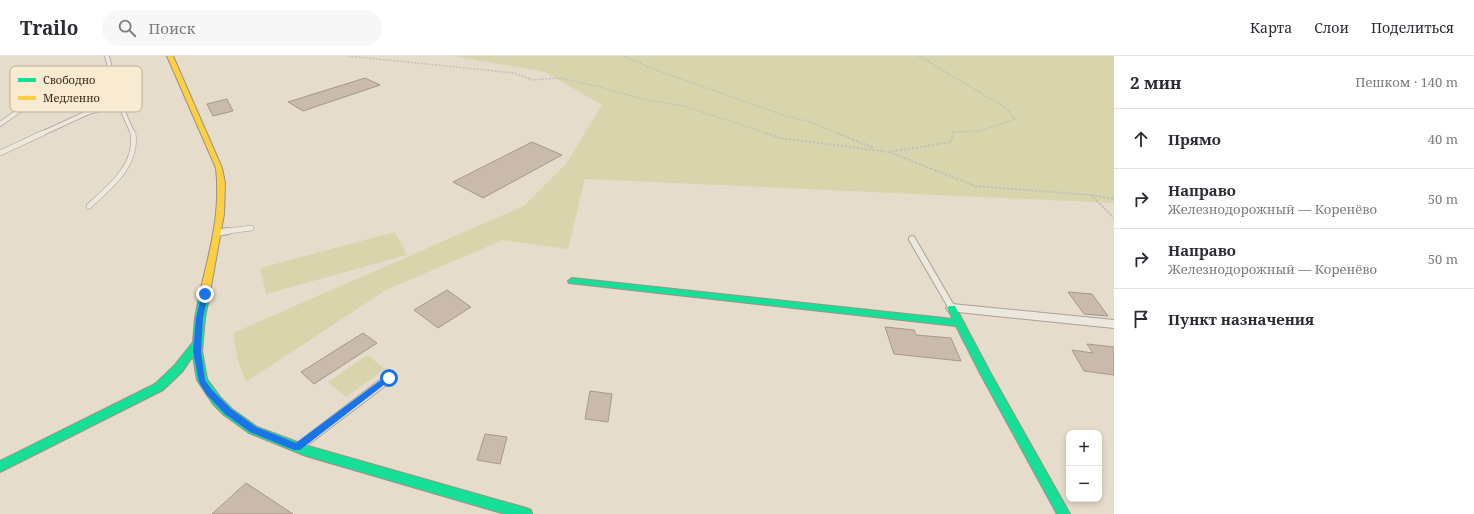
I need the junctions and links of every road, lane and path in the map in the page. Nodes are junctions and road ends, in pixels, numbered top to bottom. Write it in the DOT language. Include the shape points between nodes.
graph roads {
  1 [pos="107,56"];
  2 [pos="170,56"];
  3 [pos="348,56"];
  4 [pos="624,56"];
  5 [pos="919,56"];
  6 [pos="110,66"];
  7 [pos="17,112"];
  8 [pos="89,112"];
  9 [pos="124,112"];
  10 [pos="0,124"];
  11 [pos="875,149"];
  12 [pos="889,152"];
  13 [pos="0,153"];
  14 [pos="1091,194"];
  15 [pos="1114,199"];
  16 [pos="89,206"];
  17 [pos="1114,218"];
  18 [pos="251,228"];
  19 [pos="216,233"];
  20 [pos="912,238"];
  21 [pos="572,281"];
  22 [pos="952,308"];
  23 [pos="959,323"];
  24 [pos="1114,324"];
  25 [pos="198,342"];
  26 [pos="389,378"];
  27 [pos="297,448"];
  28 [pos="0,467"];
  29 [pos="526,514"];
  30 [pos="1064,514"];
  1 -- 6 [label="lane"];
  2 -- 19 [label="main road" via="221,176 222,200"];
  3 -- 11 [label="path" via="514,73 533,80 559,78 642,99 684,106 780,138 830,146"];
  4 -- 11 [label="path" via="652,69 807,121"];
  5 -- 12 [label="path" via="1006,108 1015,118 980,131 953,132 951,142"];
  7 -- 10 [label="lane"];
  8 -- 13 [label="lane"];
  9 -- 16 [label="lane" via="133,135 131,156 120,174"];
  11 -- 12 [label="path"];
  12 -- 14 [label="path" via="975,186"];
  14 -- 15 [label="path"];
  14 -- 17 [label="path"];
  18 -- 19 [label="lane"];
  19 -- 25 [label="main road"];
  20 -- 22 [label="lane"];
  21 -- 23 [label="main road"];
  22 -- 23 [label="main road"];
  22 -- 24 [label="street"];
  23 -- 30 [label="main road"];
  25 -- 27 [label="main road" via="198,362 202,380 228,412 253,430"];
  25 -- 28 [label="main road" via="178,369 159,387"];
  26 -- 27 [label="lane"];
  27 -- 29 [label="main road"];
}
